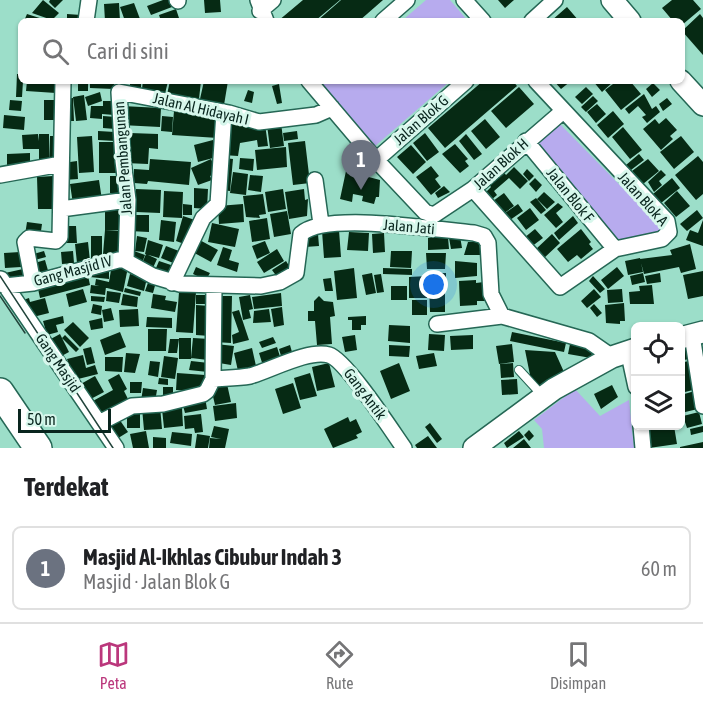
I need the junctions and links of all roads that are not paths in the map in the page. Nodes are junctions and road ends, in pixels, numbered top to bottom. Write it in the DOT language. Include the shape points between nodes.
graph roads {
  1 [pos="89,0"];
  2 [pos="273,0"];
  3 [pos="407,0"];
  4 [pos="464,0"];
  5 [pos="555,0"];
  6 [pos="612,0"];
  7 [pos="261,11"];
  8 [pos="86,18"];
  9 [pos="386,18"];
  10 [pos="480,18"];
  11 [pos="535,18"];
  12 [pos="627,18"];
  13 [pos="63,84"];
  14 [pos="312,84"];
  15 [pos="463,84"];
  16 [pos="539,84"];
  17 [pos="684,84"];
  18 [pos="118,93"];
  19 [pos="703,105"];
  20 [pos="326,111"];
  21 [pos="224,112"];
  22 [pos="562,112"];
  23 [pos="526,141"];
  24 [pos="376,160"];
  25 [pos="61,164"];
  26 [pos="0,175"];
  27 [pos="315,180"];
  28 [pos="473,189"];
  29 [pos="128,200"];
  30 [pos="61,209"];
  31 [pos="321,224"];
  32 [pos="615,249"];
  33 [pos="126,260"];
  34 [pos="2,281"];
  35 [pos="33,283"];
  36 [pos="172,283"];
  37 [pos="214,285"];
  38 [pos="502,316"];
  39 [pos="437,324"];
  40 [pos="692,335"];
  41 [pos="625,352"];
  42 [pos="519,370"];
  43 [pos="633,376"];
  44 [pos="213,379"];
  45 [pos="0,392"];
  46 [pos="543,396"];
  47 [pos="703,406"];
  48 [pos="99,423"];
  49 [pos="641,430"];
  50 [pos="38,448"];
  51 [pos="116,448"];
  52 [pos="404,448"];
  53 [pos="474,448"];
  54 [pos="643,448"];
  1 -- 8 [label="street"];
  2 -- 7 [label="street"];
  3 -- 9 [label="street"];
  4 -- 10 [label="street"];
  5 -- 11 [label="street"];
  6 -- 12 [label="street"];
  13 -- 25 [label="street"];
  14 -- 20 [label="street"];
  15 -- 24 [label="street, Jalan Blok G"];
  16 -- 22 [label="street"];
  17 -- 19 [label="street"];
  18 -- 21 [label="street, Jalan Al Hidayah I"];
  18 -- 29 [label="street, Jalan Pembangunan"];
  20 -- 21 [label="street, Jalan Al Hidayah I" via="259,122"];
  20 -- 24 [label="street"];
  21 -- 36 [label="street" via="218,204 203,218"];
  22 -- 23 [label="street, Jalan Blok H"];
  22 -- 32 [label="street, Jalan Blok A" via="670,228 662,238"];
  23 -- 28 [label="street, Jalan Blok H"];
  23 -- 32 [label="street, Jalan Blok F"];
  24 -- 28 [label="street, Jalan Blok H" via="425,212 439,215"];
  25 -- 26 [label="street"];
  25 -- 30 [label="street"];
  27 -- 31 [label="street"];
  28 -- 32 [label="street, Jalan Blok A" via="558,286 564,286"];
  29 -- 30 [label="street"];
  29 -- 33 [label="street, Jalan Pembangunan"];
  30 -- 35 [label="street" via="60,237 56,241 29,238 25,242"];
  31 -- 37 [label="street" via="301,234 297,269 290,278 261,286"];
  31 -- 38 [label="street, Jalan Jati" via="348,222 480,234 488,243 491,294"];
  33 -- 35 [label="street, Gang Masjid IV" via="116,259"];
  33 -- 36 [label="street, Gang Masjid IV"];
  34 -- 35 [label="street, Gang Masjid IV"];
  34 -- 48 [label="street, Gang Masjid"];
  36 -- 37 [label="street"];
  37 -- 44 [label="street"];
  38 -- 39 [label="street"];
  38 -- 41 [label="street"];
  40 -- 47 [label="street"];
  41 -- 43 [label="street"];
  41 -- 46 [label="street"];
  42 -- 46 [label="lane"];
  44 -- 48 [label="street" via="203,394 163,405 132,406"];
  44 -- 52 [label="street, Gang Antik" via="246,376 308,355 328,354 343,365"];
  45 -- 50 [label="highway"];
  46 -- 53 [label="street"];
  48 -- 51 [label="street, Gang Masjid"];
  49 -- 54 [label="street"];
}
